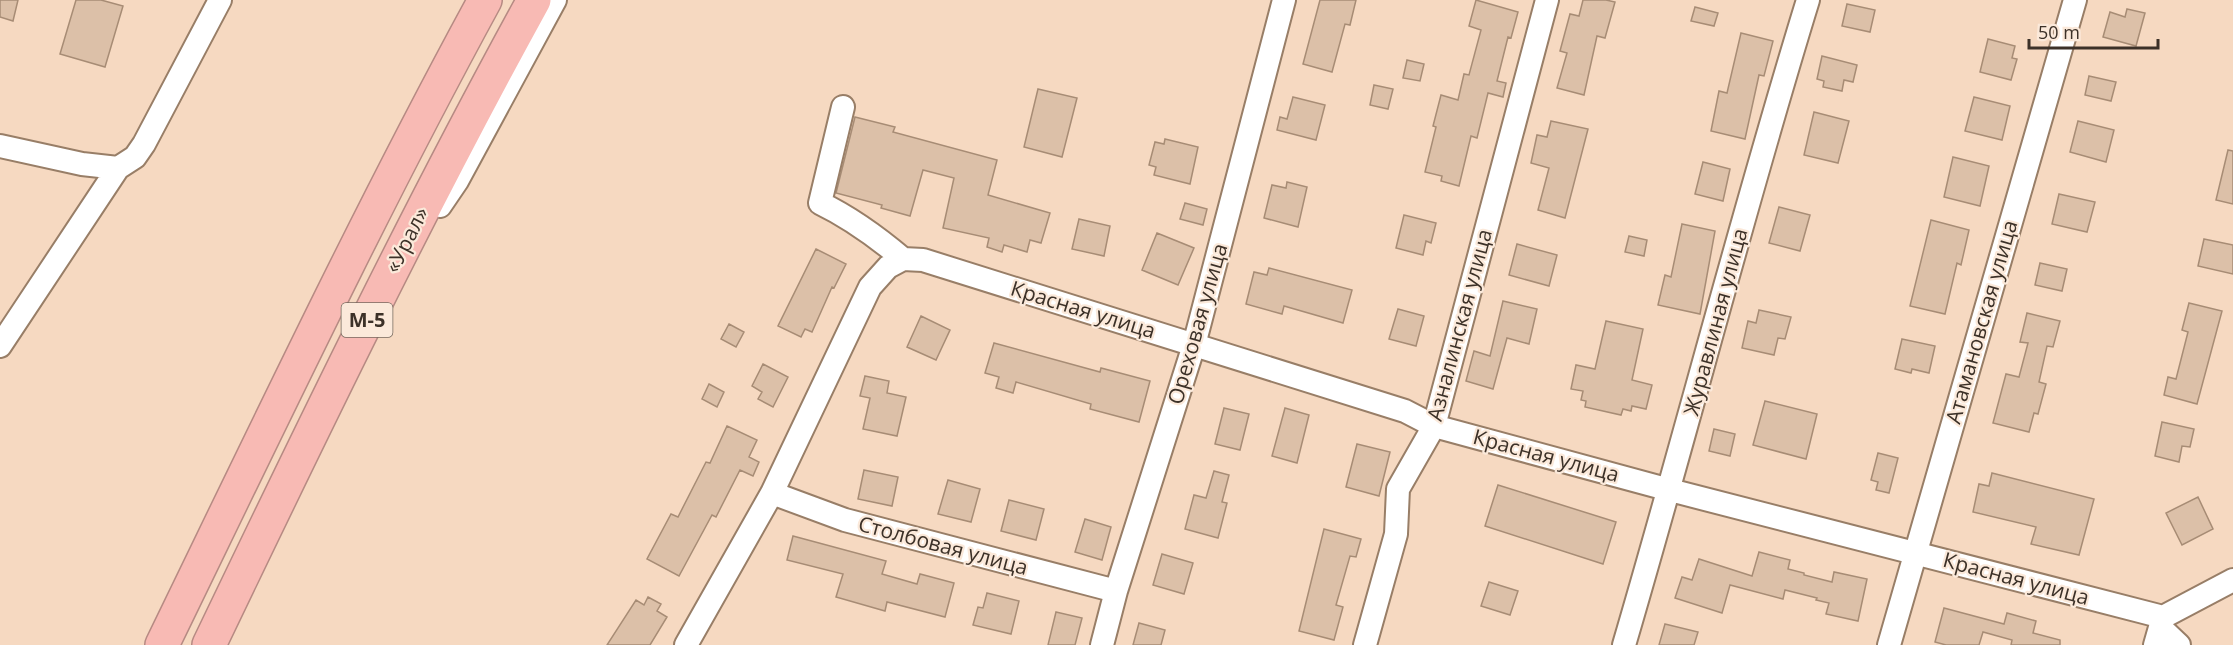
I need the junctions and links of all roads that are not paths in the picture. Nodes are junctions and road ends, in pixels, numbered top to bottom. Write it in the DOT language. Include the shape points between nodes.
graph roads {
  1 [pos="220,0"];
  2 [pos="485,0"];
  3 [pos="534,0"];
  4 [pos="555,0"];
  5 [pos="1284,0"];
  6 [pos="1547,0"];
  7 [pos="1808,0"];
  8 [pos="2075,0"];
  9 [pos="843,107"];
  10 [pos="0,146"];
  11 [pos="118,168"];
  12 [pos="903,259"];
  13 [pos="365,324"];
  14 [pos="1194,345"];
  15 [pos="0,346"];
  16 [pos="1434,426"];
  17 [pos="1670,490"];
  18 [pos="772,493"];
  19 [pos="231,503"];
  20 [pos="1915,552"];
  21 [pos="2233,580"];
  22 [pos="1116,591"];
  23 [pos="2160,630"];
  24 [pos="144,645"];
  25 [pos="162,645"];
  26 [pos="208,645"];
  27 [pos="686,645"];
  28 [pos="1102,645"];
  29 [pos="1365,645"];
  30 [pos="1624,645"];
  31 [pos="1889,645"];
  32 [pos="2179,645"];
  1 -- 11 [label="street" via="144,144 135,157"];
  2 -- 19 [label="highway, «Урал» / М-5" via="383,195"];
  3 -- 13 [label="highway, «Урал» / М-5"];
  4 -- 13 [label="street" via="457,181"];
  5 -- 14 [label="street, Ореховая улица"];
  6 -- 16 [label="street, Азналинская улица"];
  7 -- 17 [label="street, Журавлиная улица"];
  8 -- 20 [label="street, Атамановская улица"];
  9 -- 12 [label="street" via="820,203 868,230"];
  10 -- 11 [label="street"];
  11 -- 15 [label="street"];
  12 -- 14 [label="street, Красная улица" via="923,260"];
  12 -- 18 [label="street" via="888,267 870,286"];
  13 -- 26 [label="highway, «Урал» / М-5"];
  14 -- 16 [label="street, Красная улица" via="1405,411"];
  14 -- 22 [label="street, Ореховая улица"];
  16 -- 17 [label="street, Красная улица"];
  16 -- 29 [label="street, Азналинская улица" via="1398,489 1396,534"];
  17 -- 20 [label="street, Красная улица"];
  17 -- 30 [label="street, Журавлиная улица"];
  18 -- 22 [label="street, Столбовая улица" via="845,520"];
  18 -- 27 [label="street"];
  19 -- 24 [label="highway"];
  19 -- 25 [label="highway, «Урал» / М-5"];
  20 -- 23 [label="street, Красная улица"];
  20 -- 31 [label="street, Атамановская улица"];
  21 -- 23 [label="street"];
  22 -- 28 [label="street, Ореховая улица"];
  23 -- 32 [label="street"];
}
